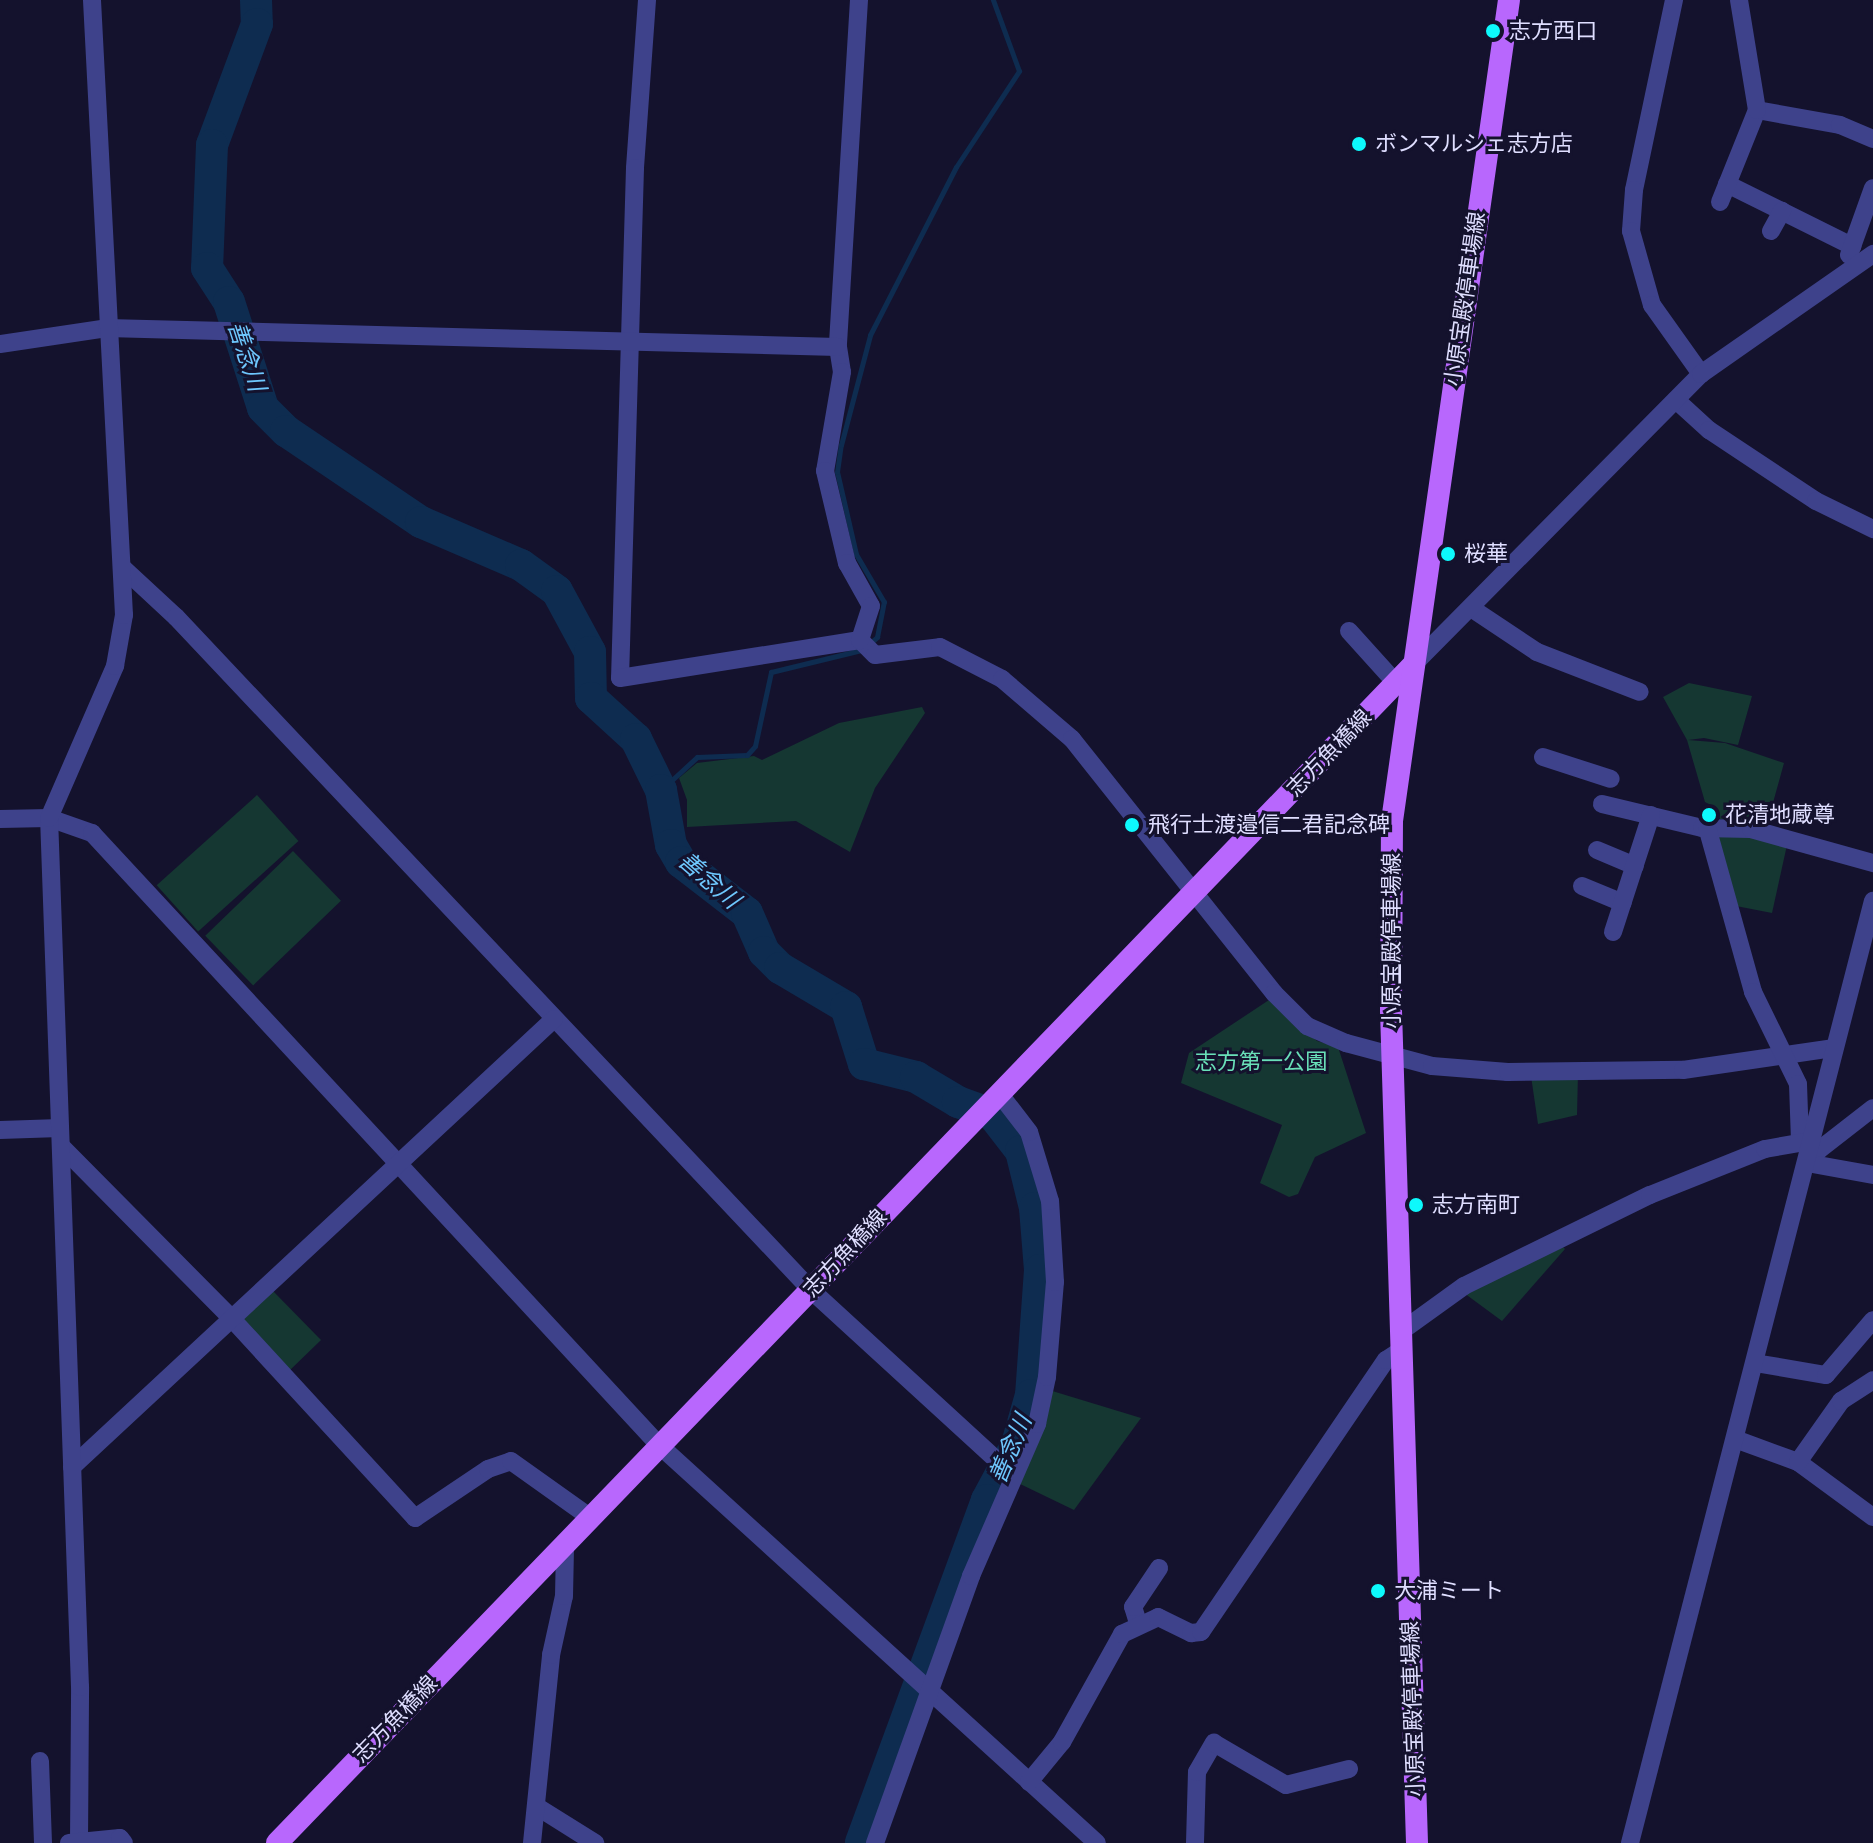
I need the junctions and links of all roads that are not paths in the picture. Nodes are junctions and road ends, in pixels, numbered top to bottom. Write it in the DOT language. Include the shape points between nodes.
graph roads {
  1 [pos="92,0"];
  2 [pos="647,0"];
  3 [pos="859,0"];
  4 [pos="1509,0"];
  5 [pos="1674,0"];
  6 [pos="1739,0"];
  7 [pos="1757,110"];
  8 [pos="1873,139"];
  9 [pos="1873,188"];
  10 [pos="1782,211"];
  11 [pos="1771,231"];
  12 [pos="1852,246"];
  13 [pos="1873,254"];
  14 [pos="1849,269"];
  15 [pos="107,328"];
  16 [pos="0,344"];
  17 [pos="631,344"];
  18 [pos="838,347"];
  19 [pos="1701,374"];
  20 [pos="1676,400"];
  21 [pos="1873,529"];
  22 [pos="122,567"];
  23 [pos="1471,608"];
  24 [pos="1349,631"];
  25 [pos="860,640"];
  26 [pos="1414,664"];
  27 [pos="1396,683"];
  28 [pos="1640,692"];
  29 [pos="1543,757"];
  30 [pos="1611,779"];
  31 [pos="1602,804"];
  32 [pos="1651,815"];
  33 [pos="49,818"];
  34 [pos="0,819"];
  35 [pos="1707,827"];
  36 [pos="1597,850"];
  37 [pos="1873,863"];
  38 [pos="1635,866"];
  39 [pos="1582,886"];
  40 [pos="1196,895"];
  41 [pos="1873,901"];
  42 [pos="1623,903"];
  43 [pos="1613,932"];
  44 [pos="554,1019"];
  45 [pos="1834,1048"];
  46 [pos="1393,1056"];
  47 [pos="1782,1056"];
  48 [pos="995,1097"];
  49 [pos="1873,1108"];
  50 [pos="0,1130"];
  51 [pos="61,1137"];
  52 [pos="1807,1149"];
  53 [pos="398,1164"];
  54 [pos="1873,1175"];
  55 [pos="811,1290"];
  56 [pos="233,1320"];
  57 [pos="1873,1320"];
  58 [pos="1403,1340"];
  59 [pos="1755,1363"];
  60 [pos="1873,1380"];
  61 [pos="1735,1439"];
  62 [pos="658,1444"];
  63 [pos="992,1456"];
  64 [pos="1798,1462"];
  65 [pos="72,1467"];
  66 [pos="1873,1517"];
  67 [pos="591,1518"];
  68 [pos="565,1547"];
  69 [pos="1159,1568"];
  70 [pos="1138,1623"];
  71 [pos="931,1691"];
  72 [pos="40,1761"];
  73 [pos="1349,1769"];
  74 [pos="1029,1782"];
  75 [pos="536,1806"];
  76 [pos="74,1842"];
  77 [pos="43,1843"];
  78 [pos="124,1843"];
  79 [pos="277,1843"];
  80 [pos="532,1843"];
  81 [pos="595,1843"];
  82 [pos="875,1843"];
  83 [pos="1097,1843"];
  84 [pos="1195,1843"];
  85 [pos="1417,1843"];
  86 [pos="1630,1843"];
  1 -- 15 [label="street"];
  2 -- 17 [label="street" via="639,60"];
  3 -- 18 [label="street"];
  4 -- 26 [label="main road, 小原宝殿停車場線"];
  5 -- 19 [label="street" via="1634,190 1631,231 1652,305"];
  6 -- 7 [label="street"];
  7 -- 8 [label="street" via="1840,125"];
  7 -- 10 [label="street" via="1724,193"];
  9 -- 12 [label="street"];
  10 -- 11 [label="street"];
  10 -- 12 [label="street"];
  12 -- 14 [label="street"];
  13 -- 14 [label="street"];
  14 -- 19 [label="street"];
  15 -- 16 [label="street"];
  15 -- 17 [label="street"];
  15 -- 22 [label="street"];
  17 -- 18 [label="street"];
  17 -- 25 [label="street" via="620,678"];
  18 -- 25 [label="street" via="842,372 825,471 847,563 871,606"];
  19 -- 20 [label="street"];
  20 -- 21 [label="street" via="1709,430 1816,501"];
  20 -- 23 [label="street"];
  22 -- 33 [label="street" via="122,639 115,666"];
  22 -- 44 [label="street" via="176,617"];
  23 -- 26 [label="street"];
  23 -- 28 [label="street" via="1537,652"];
  24 -- 27 [label="street"];
  25 -- 40 [label="street" via="875,655 940,647 1002,679 1072,739"];
  26 -- 27 [label="main road, 志方魚橋線"];
  26 -- 46 [label="main road, 小原宝殿停車場線" via="1392,821"];
  27 -- 40 [label="main road, 志方魚橋線"];
  29 -- 30 [label="street"];
  31 -- 32 [label="street"];
  32 -- 35 [label="street"];
  32 -- 38 [label="street"];
  33 -- 34 [label="street"];
  33 -- 51 [label="street"];
  33 -- 53 [label="street" via="92,833"];
  35 -- 37 [label="street" via="1751,829"];
  35 -- 47 [label="street" via="1753,992"];
  36 -- 38 [label="street"];
  38 -- 42 [label="street"];
  39 -- 42 [label="street"];
  40 -- 46 [label="street" via="1307,1026"];
  40 -- 48 [label="main road, 志方魚橋線"];
  41 -- 45 [label="street"];
  42 -- 43 [label="street"];
  44 -- 53 [label="street"];
  44 -- 55 [label="street"];
  45 -- 47 [label="street"];
  45 -- 52 [label="street"];
  46 -- 47 [label="street" via="1432,1066 1508,1072 1683,1070"];
  46 -- 58 [label="main road, 小原宝殿停車場線"];
  47 -- 52 [label="street" via="1798,1084"];
  48 -- 55 [label="main road, 志方魚橋線"];
  48 -- 71 [label="street" via="1029,1132 1050,1201 1055,1252 1051,1347 1037,1424 971,1576"];
  49 -- 52 [label="street" via="1819,1150"];
  50 -- 51 [label="street"];
  51 -- 56 [label="street"];
  51 -- 65 [label="street"];
  52 -- 54 [label="street"];
  52 -- 58 [label="street" via="1701,1173 1563,1237 1464,1286"];
  52 -- 59 [label="street"];
  53 -- 56 [label="street"];
  53 -- 62 [label="street"];
  55 -- 62 [label="main road, 志方魚橋線"];
  55 -- 63 [label="street"];
  56 -- 65 [label="street"];
  56 -- 67 [label="street" via="415,1518 488,1469 511,1461"];
  57 -- 59 [label="street" via="1826,1375"];
  58 -- 70 [label="street" via="1201,1632 1191,1633 1158,1617"];
  58 -- 85 [label="main road, 小原宝殿停車場線"];
  59 -- 61 [label="street"];
  60 -- 64 [label="street" via="1841,1401"];
  61 -- 64 [label="street"];
  61 -- 86 [label="street"];
  62 -- 67 [label="main road, 志方魚橋線"];
  62 -- 71 [label="street"];
  64 -- 66 [label="street"];
  65 -- 76 [label="street"];
  67 -- 68 [label="main road, 志方魚橋線"];
  68 -- 75 [label="street" via="564,1596 551,1655"];
  68 -- 79 [label="main road, 志方魚橋線"];
  69 -- 70 [label="street" via="1133,1607"];
  70 -- 74 [label="street" via="1115,1644 1062,1742"];
  71 -- 74 [label="street"];
  71 -- 82 [label="street"];
  72 -- 77 [label="street"];
  73 -- 84 [label="street" via="1286,1785 1214,1743 1197,1772"];
  74 -- 83 [label="street"];
  75 -- 80 [label="street"];
  75 -- 81 [label="street"];
  76 -- 78 [label="street" via="120,1838"];
}
